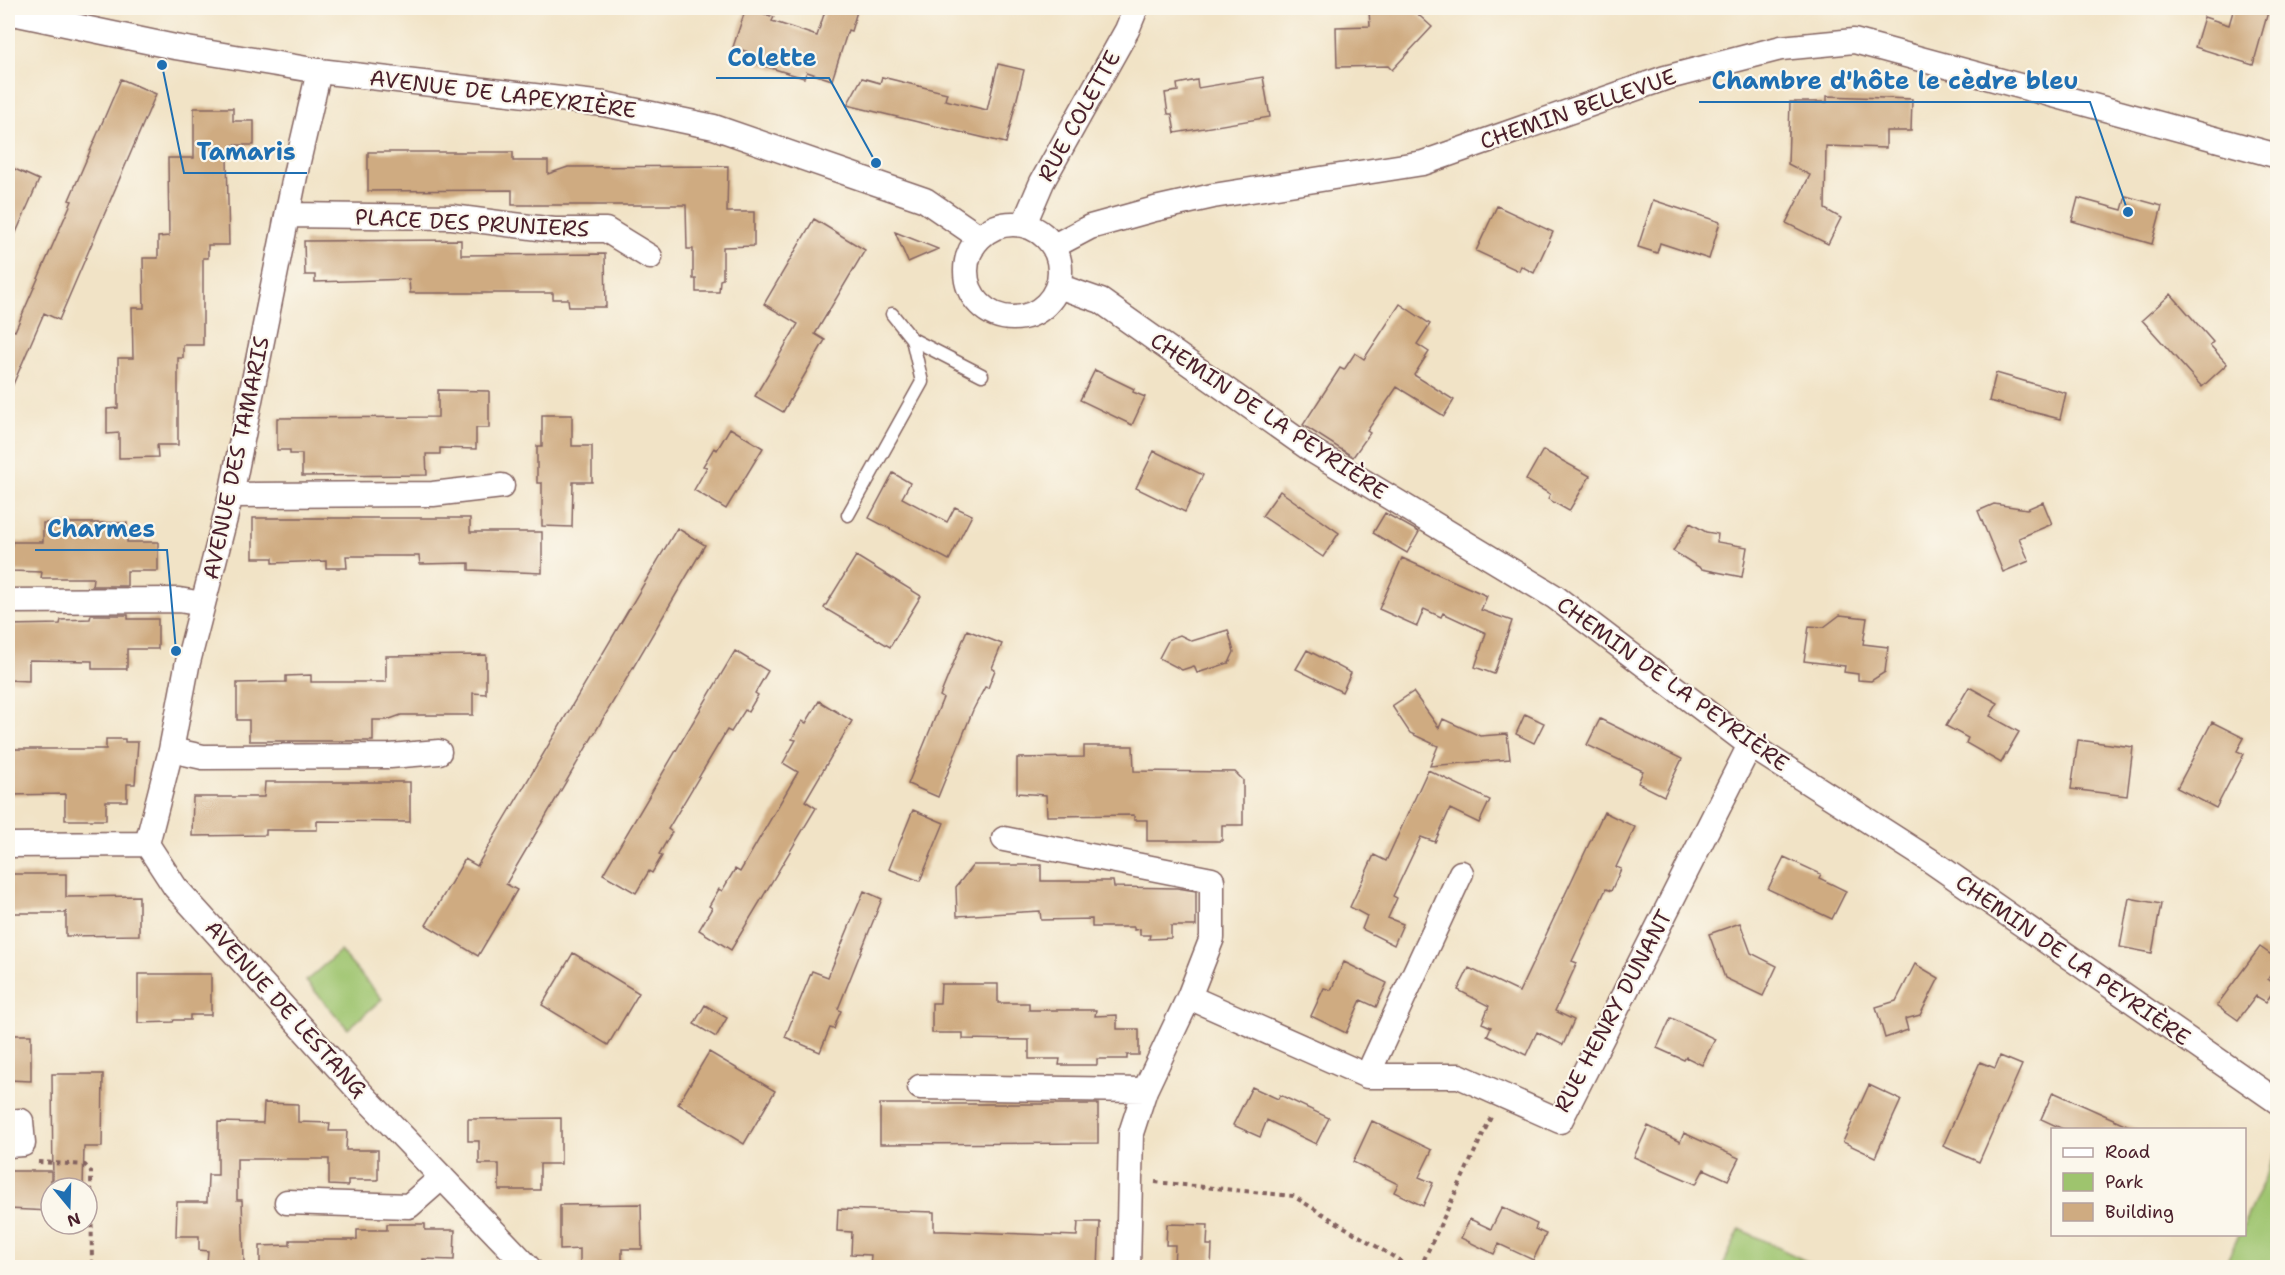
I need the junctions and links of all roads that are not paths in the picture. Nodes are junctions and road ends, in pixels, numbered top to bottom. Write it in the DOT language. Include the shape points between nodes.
graph roads {
  1 [pos="1136,8"];
  2 [pos="8,12"];
  3 [pos="319,71"];
  4 [pos="2277,156"];
  5 [pos="288,215"];
  6 [pos="1024,224"];
  7 [pos="979,237"];
  8 [pos="1054,246"];
  9 [pos="650,256"];
  10 [pos="1058,286"];
  11 [pos="892,314"];
  12 [pos="912,339"];
  13 [pos="982,375"];
  14 [pos="502,486"];
  15 [pos="231,495"];
  16 [pos="848,515"];
  17 [pos="8,601"];
  18 [pos="203,604"];
  19 [pos="1750,745"];
  20 [pos="171,750"];
  21 [pos="439,752"];
  22 [pos="1004,839"];
  23 [pos="8,844"];
  24 [pos="147,844"];
  25 [pos="1461,873"];
  26 [pos="1189,997"];
  27 [pos="1367,1076"];
  28 [pos="920,1087"];
  29 [pos="1145,1090"];
  30 [pos="2277,1102"];
  31 [pos="8,1122"];
  32 [pos="15,1145"];
  33 [pos="442,1177"];
  34 [pos="287,1202"];
  35 [pos="529,1268"];
  36 [pos="1128,1268"];
  1 -- 6 [label="street, RUE COLETTE" via="1042,182"];
  2 -- 3 [label="street, AVENUE DE LAPEYRIÈRE" via="175,47"];
  3 -- 5 [label="street, AVENUE DES TAMARIS"];
  3 -- 7 [label="street, AVENUE DE LAPEYRIÈRE" via="604,104 714,127 925,200"];
  4 -- 8 [label="street, CHEMIN BELLEVUE" via="1854,41 1781,48 1665,78 1423,163 1213,196 1090,227"];
  5 -- 9 [label="street, PLACE DES PRUNIERS" via="452,217 554,230 606,230"];
  5 -- 15 [label="street, AVENUE DES TAMARIS"];
  6 -- 7 [label="street" via="1000,225"];
  6 -- 8 [label="street" via="1046,236"];
  7 -- 10 [label="street" via="970,249 965,275 968,289 987,311 1000,317 1029,316 1052,299"];
  8 -- 10 [label="street" via="1061,266"];
  10 -- 19 [label="street, CHEMIN DE LA PEYRIÈRE" via="1101,301 1313,451 1556,597"];
  11 -- 12 [label="lane"];
  12 -- 13 [label="lane"];
  12 -- 16 [label="lane" via="922,382"];
  14 -- 15 [label="street" via="433,494"];
  15 -- 18 [label="street, AVENUE DES TAMARIS"];
  17 -- 18 [label="street" via="179,600"];
  18 -- 20 [label="street, AVENUE DES TAMARIS"];
  19 -- 27 [label="street, RUE HENRY DUNANT" via="1560,1121 1459,1076"];
  19 -- 30 [label="street, CHEMIN DE LA PEYRIÈRE" via="1931,861"];
  20 -- 21 [label="street" via="203,757"];
  20 -- 24 [label="street, AVENUE DES TAMARIS"];
  22 -- 26 [label="street" via="1212,880 1212,938"];
  23 -- 24 [label="street"];
  24 -- 33 [label="street, AVENUE DE LESTANG" via="175,887"];
  25 -- 27 [label="street"];
  26 -- 27 [label="street, RUE HENRY DUNANT"];
  26 -- 29 [label="street"];
  28 -- 29 [label="street"];
  29 -- 36 [label="street" via="1131,1133"];
  31 -- 32 [label="street" via="21,1121"];
  33 -- 34 [label="street" via="409,1206"];
  33 -- 35 [label="street, AVENUE DE LESTANG"];
}
